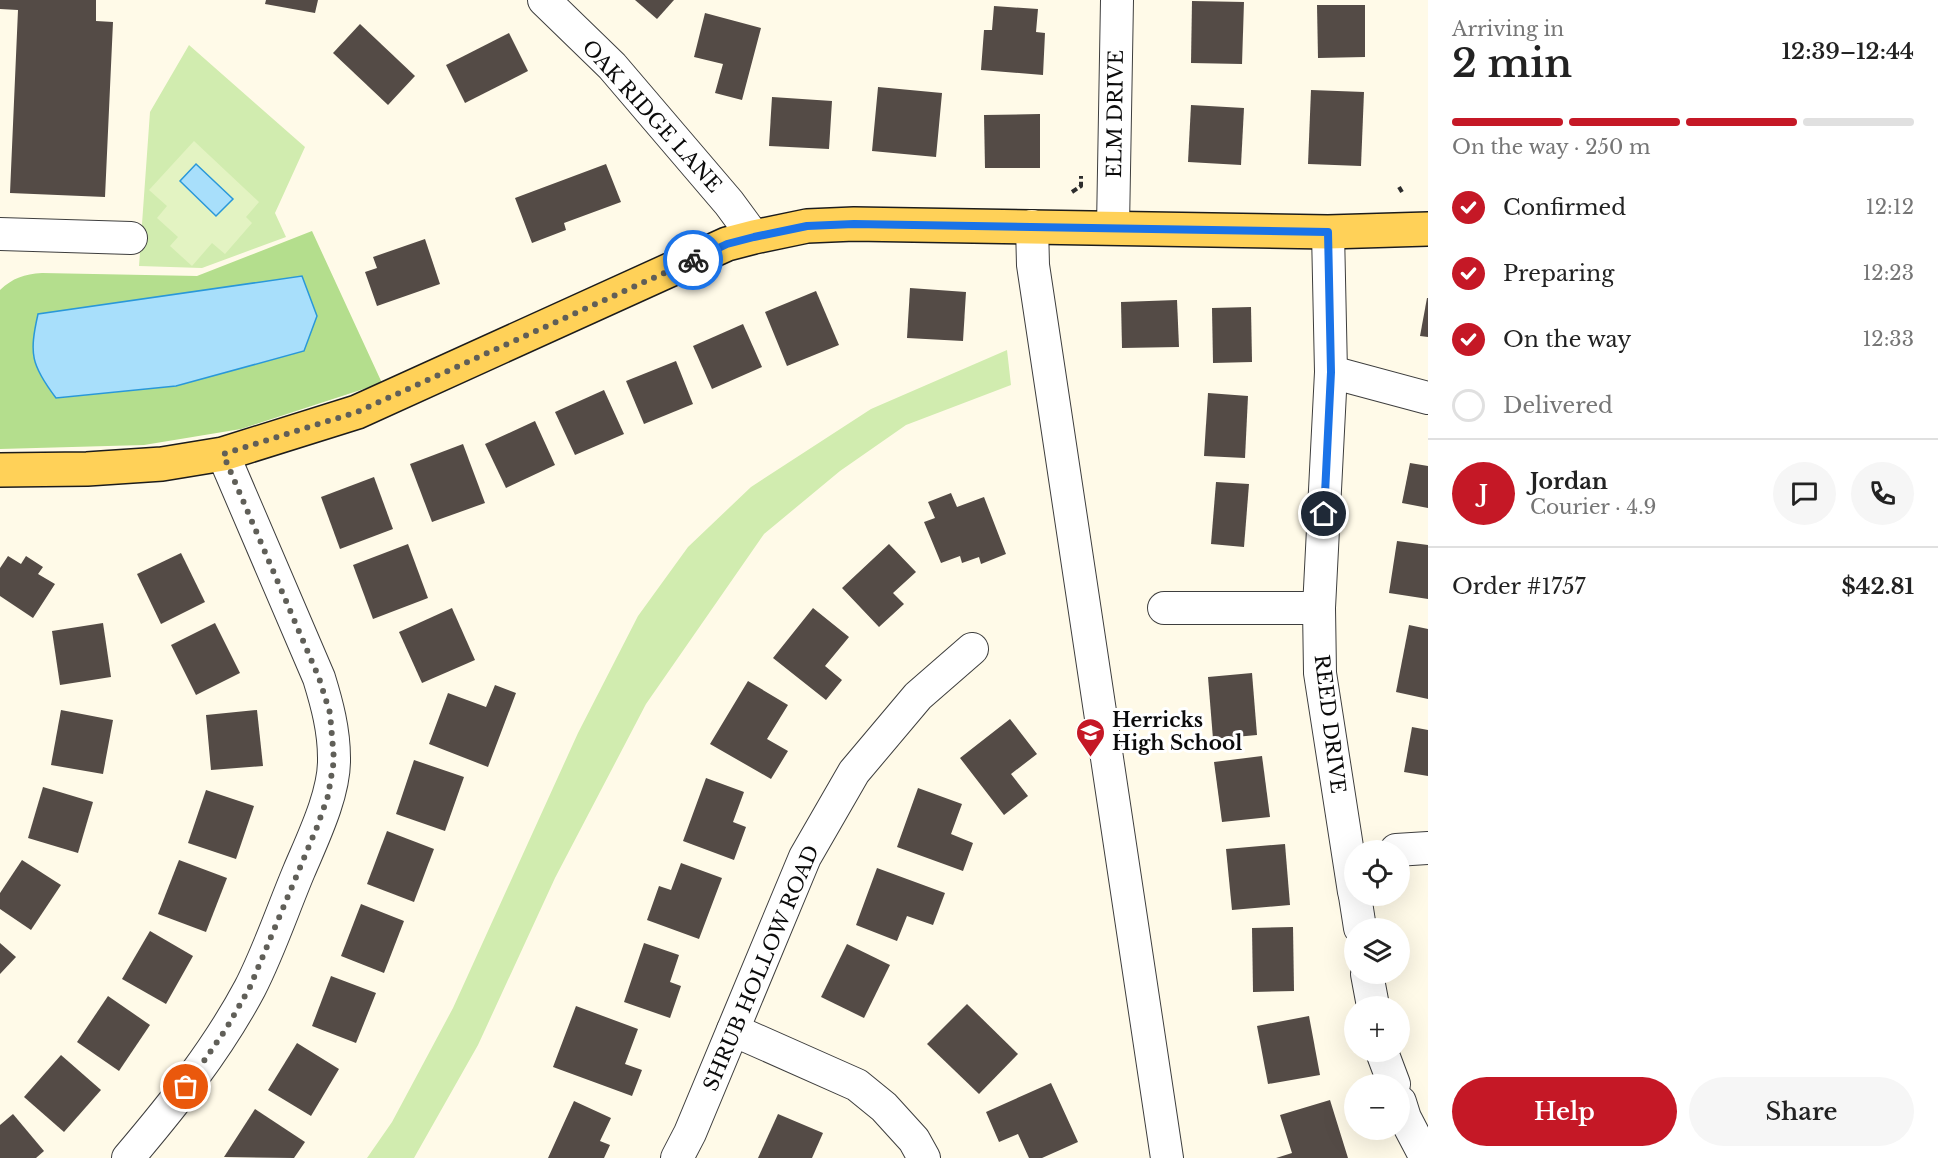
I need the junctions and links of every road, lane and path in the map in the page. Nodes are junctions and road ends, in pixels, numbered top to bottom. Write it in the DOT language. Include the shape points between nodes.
graph roads {
  1 [pos="544,0"];
  2 [pos="1117,0"];
  3 [pos="1081,176"];
  4 [pos="1072,192"];
  5 [pos="1032,226"];
  6 [pos="1113,227"];
  7 [pos="1428,229"];
  8 [pos="1328,232"];
  9 [pos="0,234"];
  10 [pos="754,237"];
  11 [pos="131,238"];
  12 [pos="1331,372"];
  13 [pos="1428,398"];
  14 [pos="223,454"];
  15 [pos="0,470"];
  16 [pos="1164,608"];
  17 [pos="1319,608"];
  18 [pos="972,648"];
  19 [pos="1349,840"];
  20 [pos="1428,848"];
  21 [pos="1410,849"];
  22 [pos="733,1030"];
  23 [pos="1410,1128"];
  24 [pos="128,1158"];
  25 [pos="677,1158"];
  26 [pos="924,1158"];
  27 [pos="1167,1158"];
  28 [pos="1426,1158"];
  1 -- 10 [label="street, OAK RIDGE LANE" via="612,66 699,166"];
  2 -- 6 [label="street, ELM DRIVE"];
  3 -- 4 [label="path" via="1081,186"];
  5 -- 6 [label="main road"];
  5 -- 10 [label="main road" via="854,224 807,226"];
  5 -- 27 [label="street" via="1033,266"];
  6 -- 8 [label="main road"];
  7 -- 8 [label="main road"];
  8 -- 12 [label="street, REED DRIVE"];
  9 -- 11 [label="street"];
  10 -- 14 [label="main road" via="727,244 357,412"];
  12 -- 13 [label="street"];
  12 -- 17 [label="street, REED DRIVE"];
  14 -- 15 [label="main road" via="162,464"];
  14 -- 24 [label="street" via="319,678 330,713 334,760 328,796 317,827 250,987 172,1107"];
  16 -- 17 [label="street"];
  17 -- 19 [label="street, REED DRIVE" via="1320,673"];
  18 -- 22 [label="street, SHRUB HOLLOW ROAD" via="918,696 854,772 805,857"];
  20 -- 21 [label="street"];
  22 -- 25 [label="street, SHRUB HOLLOW ROAD"];
  22 -- 26 [label="street" via="857,1085 884,1107 914,1140"];
  23 -- 28 [label="street"];
}
